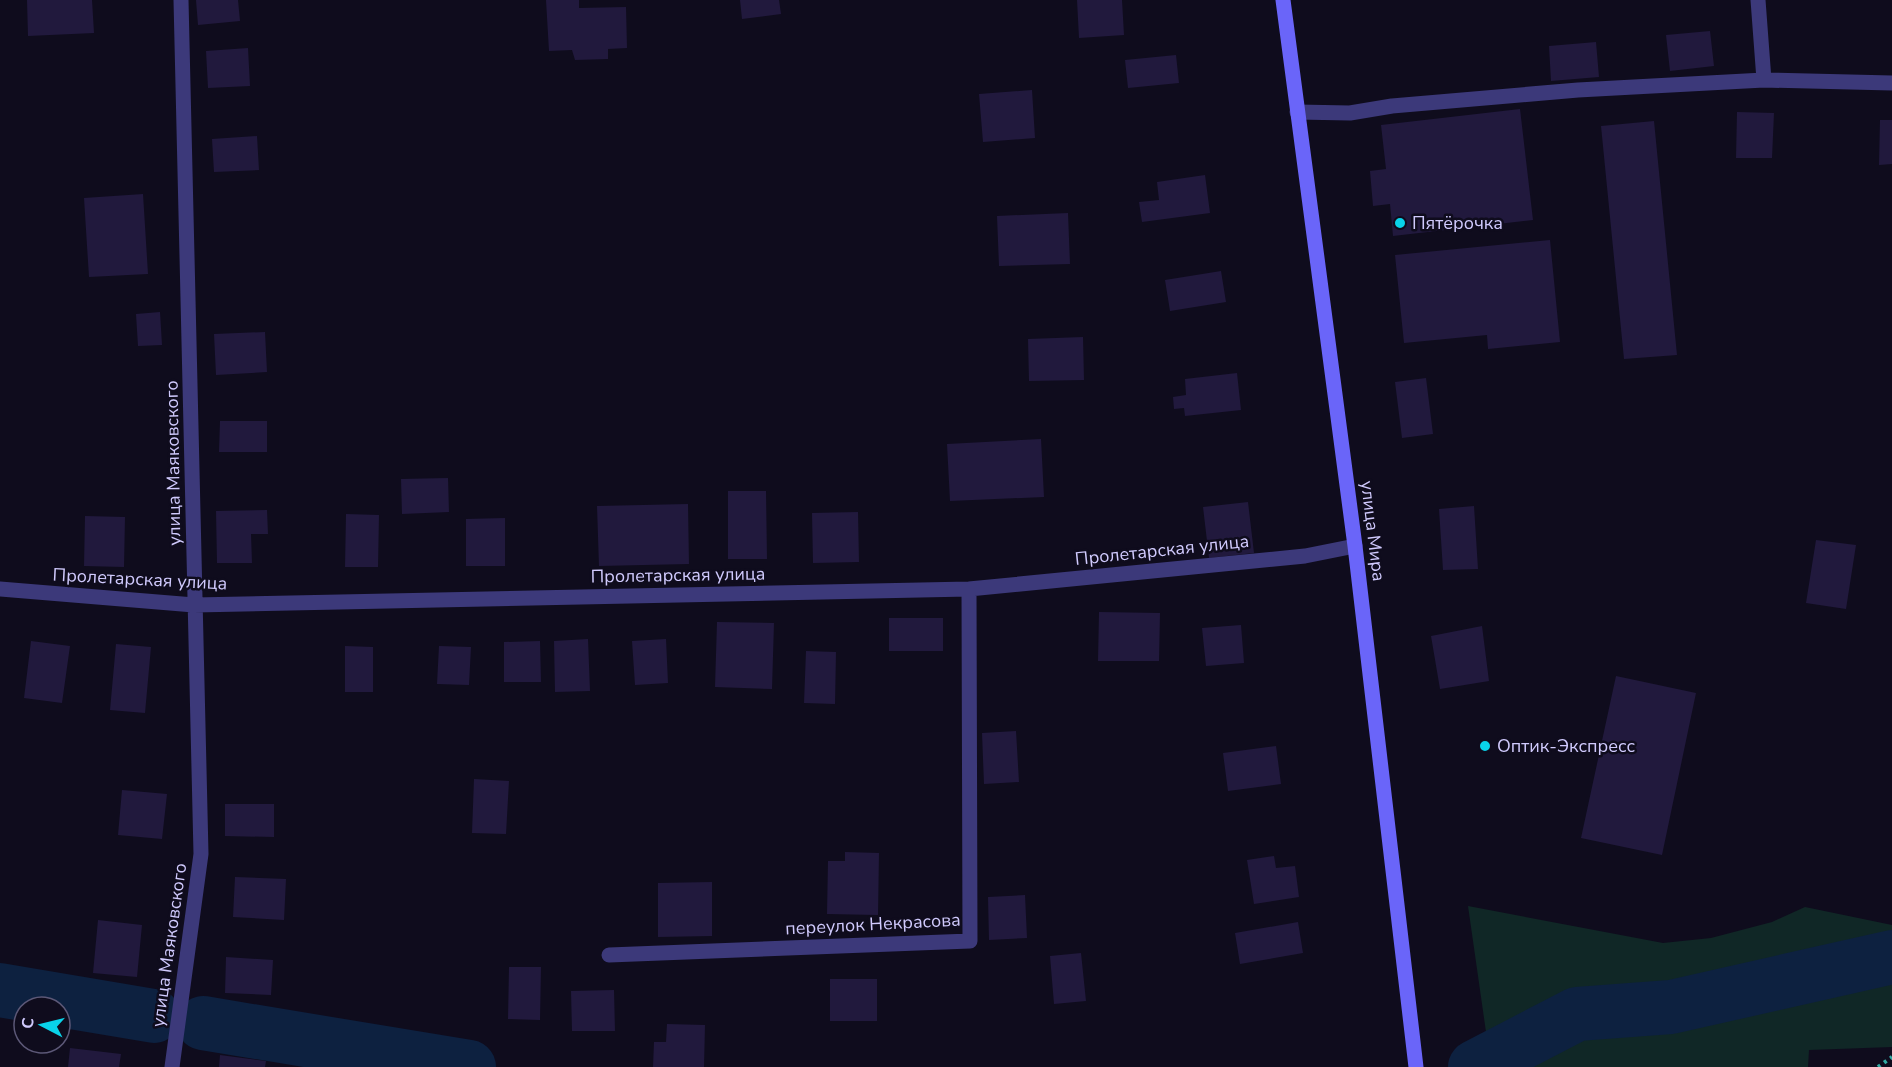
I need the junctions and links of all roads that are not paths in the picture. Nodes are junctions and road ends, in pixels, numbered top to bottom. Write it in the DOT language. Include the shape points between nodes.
graph roads {
  1 [pos="181,0"];
  2 [pos="1283,0"];
  3 [pos="1758,0"];
  4 [pos="1764,80"];
  5 [pos="1892,83"];
  6 [pos="1297,112"];
  7 [pos="1355,546"];
  8 [pos="0,589"];
  9 [pos="969,589"];
  10 [pos="194,605"];
  11 [pos="609,955"];
  12 [pos="172,1067"];
  13 [pos="1416,1067"];
  1 -- 10 [label="street, улица Маяковского" via="192,353"];
  2 -- 6 [label="main road, улица Мира"];
  3 -- 4 [label="street"];
  4 -- 5 [label="street"];
  4 -- 6 [label="street" via="1578,90 1350,113"];
  6 -- 7 [label="main road, улица Мира"];
  7 -- 9 [label="street, Пролетарская улица" via="1305,556"];
  7 -- 13 [label="main road, улица Мира"];
  8 -- 10 [label="street, Пролетарская улица"];
  9 -- 10 [label="street, Пролетарская улица"];
  9 -- 11 [label="street, переулок Некрасова" via="970,941"];
  10 -- 12 [label="street, улица Маяковского" via="201,854"];
}
